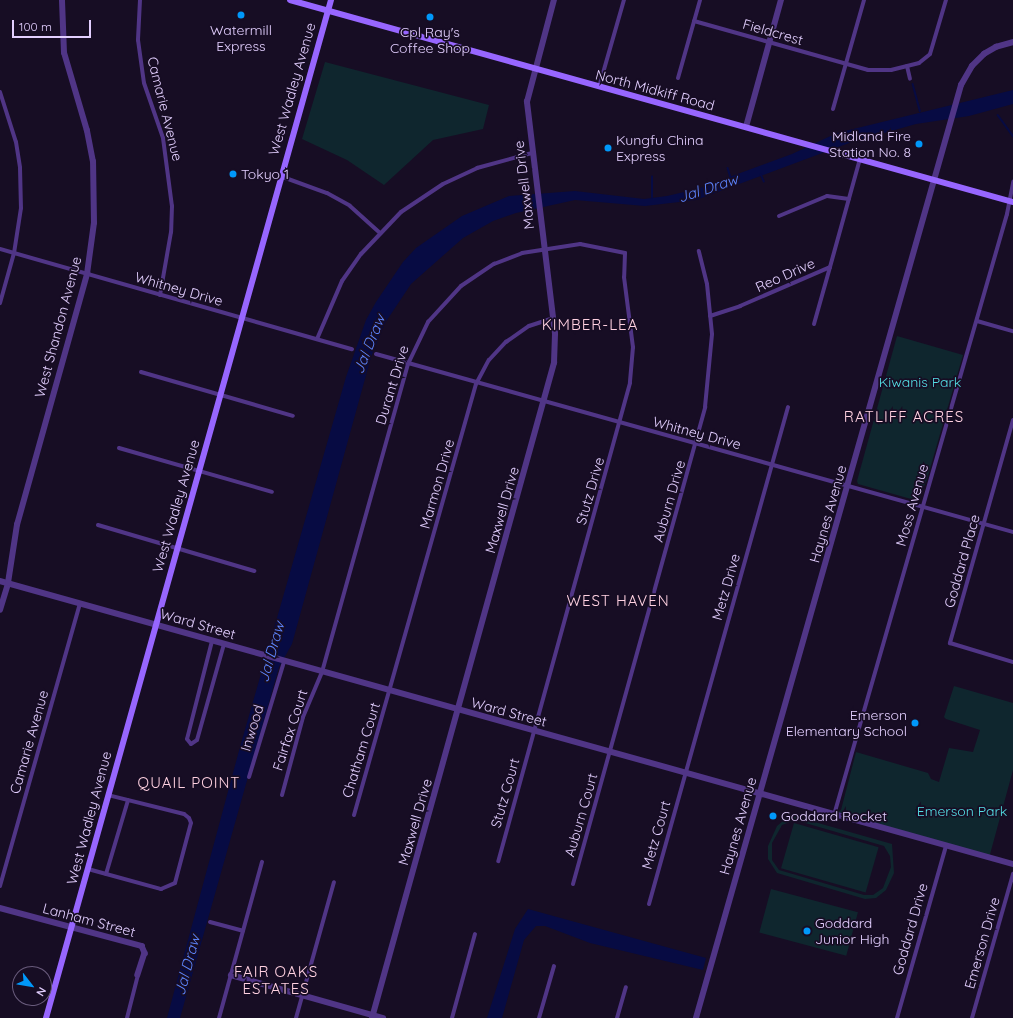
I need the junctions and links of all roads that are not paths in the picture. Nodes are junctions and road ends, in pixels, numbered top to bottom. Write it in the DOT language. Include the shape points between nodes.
graph roads {
  1 [pos="62,0"];
  2 [pos="140,0"];
  3 [pos="290,0"];
  4 [pos="330,0"];
  5 [pos="554,0"];
  6 [pos="624,0"];
  7 [pos="700,0"];
  8 [pos="781,0"];
  9 [pos="864,0"];
  10 [pos="946,0"];
  11 [pos="327,11"];
  12 [pos="694,21"];
  13 [pos="1013,42"];
  14 [pos="769,43"];
  15 [pos="846,64"];
  16 [pos="907,66"];
  17 [pos="534,68"];
  18 [pos="678,78"];
  19 [pos="910,79"];
  20 [pos="599,87"];
  21 [pos="0,92"];
  22 [pos="833,109"];
  23 [pos="746,127"];
  24 [pos="532,153"];
  25 [pos="860,159"];
  26 [pos="280,176"];
  27 [pos="934,179"];
  28 [pos="1013,182"];
  29 [pos="849,199"];
  30 [pos="1011,201"];
  31 [pos="779,216"];
  32 [pos="380,233"];
  33 [pos="544,248"];
  34 [pos="0,249"];
  35 [pos="699,251"];
  36 [pos="625,252"];
  37 [pos="14,253"];
  38 [pos="830,267"];
  39 [pos="87,274"];
  40 [pos="160,294"];
  41 [pos="0,303"];
  42 [pos="710,316"];
  43 [pos="241,318"];
  44 [pos="553,318"];
  45 [pos="977,321"];
  46 [pos="814,324"];
  47 [pos="1013,331"];
  48 [pos="316,339"];
  49 [pos="352,349"];
  50 [pos="376,354"];
  51 [pos="408,364"];
  52 [pos="141,372"];
  53 [pos="476,384"];
  54 [pos="219,395"];
  55 [pos="545,402"];
  56 [pos="788,407"];
  57 [pos="293,416"];
  58 [pos="1013,420"];
  59 [pos="620,424"];
  60 [pos="696,445"];
  61 [pos="119,448"];
  62 [pos="772,465"];
  63 [pos="198,472"];
  64 [pos="848,486"];
  65 [pos="272,492"];
  66 [pos="923,508"];
  67 [pos="984,524"];
  68 [pos="98,525"];
  69 [pos="1013,532"];
  70 [pos="176,549"];
  71 [pos="254,571"];
  72 [pos="0,581"];
  73 [pos="8,583"];
  74 [pos="80,603"];
  75 [pos="0,610"];
  76 [pos="156,625"];
  77 [pos="212,641"];
  78 [pos="224,644"];
  79 [pos="284,662"];
  80 [pos="1013,662"];
  81 [pos="322,672"];
  82 [pos="390,691"];
  83 [pos="459,710"];
  84 [pos="534,731"];
  85 [pos="610,752"];
  86 [pos="685,773"];
  87 [pos="249,777"];
  88 [pos="760,794"];
  89 [pos="108,795"];
  90 [pos="282,795"];
  91 [pos="128,800"];
  92 [pos="354,815"];
  93 [pos="834,815"];
  94 [pos="946,846"];
  95 [pos="498,861"];
  96 [pos="262,862"];
  97 [pos="1013,864"];
  98 [pos="88,869"];
  99 [pos="106,874"];
  100 [pos="1013,874"];
  101 [pos="334,882"];
  102 [pos="573,884"];
  103 [pos="0,886"];
  104 [pos="649,904"];
  105 [pos="0,908"];
  106 [pos="210,922"];
  107 [pos="71,929"];
  108 [pos="243,931"];
  109 [pos="475,934"];
  110 [pos="554,966"];
  111 [pos="138,975"];
  112 [pos="231,975"];
  113 [pos="626,987"];
  114 [pos="302,996"];
  115 [pos="372,1017"];
  116 [pos="46,1018"];
  117 [pos="126,1018"];
  118 [pos="219,1018"];
  119 [pos="296,1018"];
  120 [pos="383,1018"];
  121 [pos="452,1018"];
  122 [pos="539,1018"];
  123 [pos="617,1018"];
  124 [pos="696,1018"];
  125 [pos="897,1018"];
  126 [pos="972,1018"];
  1 -- 39 [label="street, West Shandon Avenue" via="64,53 87,131 93,162 94,223"];
  2 -- 40 [label="street, Camarie Avenue" via="138,40 142,68 163,138 172,206 171,232"];
  3 -- 11 [label="main road, North Midkiff Road"];
  4 -- 11 [label="main road, West Wadley Avenue"];
  5 -- 17 [label="street, Maxwell Drive"];
  6 -- 20 [label="street"];
  7 -- 12 [label="street"];
  8 -- 14 [label="street"];
  9 -- 15 [label="street"];
  10 -- 16 [label="street, Fieldcrest" via="930,54 924,60"];
  11 -- 17 [label="main road, North Midkiff Road"];
  11 -- 26 [label="main road, West Wadley Avenue"];
  12 -- 14 [label="street, Fieldcrest"];
  12 -- 18 [label="street"];
  13 -- 27 [label="street, Haynes Avenue" via="996,47 972,66 961,85"];
  14 -- 15 [label="street, Fieldcrest"];
  14 -- 23 [label="street"];
  15 -- 16 [label="street, Fieldcrest" via="880,71"];
  15 -- 22 [label="street"];
  16 -- 19 [label="street"];
  17 -- 20 [label="main road, North Midkiff Road"];
  17 -- 24 [label="street, Maxwell Drive" via="527,102"];
  20 -- 23 [label="main road, North Midkiff Road"];
  21 -- 37 [label="street" via="11,120 20,168 21,208"];
  23 -- 25 [label="main road, North Midkiff Road"];
  24 -- 32 [label="street" via="477,168 443,184 401,212"];
  24 -- 33 [label="street, Maxwell Drive"];
  25 -- 27 [label="main road, North Midkiff Road"];
  25 -- 29 [label="street, Reo Drive"];
  26 -- 32 [label="street" via="327,192 350,206"];
  26 -- 43 [label="main road, West Wadley Avenue"];
  27 -- 30 [label="main road, North Midkiff Road"];
  27 -- 64 [label="street, Haynes Avenue"];
  28 -- 30 [label="street, Moss Avenue"];
  29 -- 31 [label="street" via="826,196"];
  29 -- 38 [label="street, Reo Drive"];
  30 -- 45 [label="street, Moss Avenue"];
  32 -- 48 [label="street" via="342,281"];
  33 -- 36 [label="street, Durant Drive" via="580,244"];
  33 -- 44 [label="street, Maxwell Drive"];
  33 -- 51 [label="street, Durant Drive" via="494,264 461,286 428,322"];
  34 -- 37 [label="street, Whitney Drive"];
  35 -- 42 [label="street, Auburn Drive"];
  36 -- 59 [label="street, Stutz Drive" via="624,277 633,347 630,383"];
  37 -- 39 [label="street, Whitney Drive"];
  37 -- 41 [label="street"];
  38 -- 42 [label="street, Reo Drive" via="740,306"];
  38 -- 46 [label="street"];
  39 -- 40 [label="street, Whitney Drive"];
  39 -- 73 [label="street, West Shandon Avenue" via="17,525"];
  40 -- 43 [label="street, Whitney Drive"];
  42 -- 60 [label="street, Auburn Drive" via="709,382"];
  43 -- 48 [label="street, Whitney Drive"];
  43 -- 54 [label="main road, West Wadley Avenue"];
  44 -- 53 [label="street, Marmon Drive" via="529,326 506,342 489,360"];
  44 -- 55 [label="street, Maxwell Drive" via="554,363"];
  45 -- 47 [label="street"];
  45 -- 66 [label="street, Moss Avenue"];
  48 -- 49 [label="street, Whitney Drive"];
  50 -- 51 [label="street, Whitney Drive"];
  51 -- 53 [label="street, Whitney Drive"];
  51 -- 81 [label="street, Durant Drive"];
  52 -- 54 [label="street"];
  53 -- 55 [label="street, Whitney Drive"];
  53 -- 82 [label="street, Marmon Drive"];
  54 -- 57 [label="street"];
  54 -- 63 [label="main road, West Wadley Avenue"];
  55 -- 59 [label="street, Whitney Drive"];
  55 -- 83 [label="street, Maxwell Drive"];
  56 -- 62 [label="street, Metz Drive"];
  58 -- 67 [label="street, Goddard Place"];
  59 -- 60 [label="street, Whitney Drive"];
  59 -- 84 [label="street, Stutz Drive"];
  60 -- 62 [label="street, Whitney Drive"];
  60 -- 85 [label="street, Auburn Drive"];
  61 -- 63 [label="street"];
  62 -- 64 [label="street, Whitney Drive"];
  62 -- 86 [label="street, Metz Drive"];
  63 -- 65 [label="street"];
  63 -- 70 [label="main road, West Wadley Avenue"];
  64 -- 66 [label="street, Whitney Drive"];
  64 -- 88 [label="street, Haynes Avenue"];
  66 -- 67 [label="street, Whitney Drive"];
  66 -- 93 [label="street, Moss Avenue"];
  67 -- 69 [label="street, Whitney Drive"];
  67 -- 80 [label="street, Goddard Place" via="950,643"];
  68 -- 70 [label="street"];
  70 -- 71 [label="street"];
  70 -- 76 [label="main road, West Wadley Avenue"];
  72 -- 73 [label="street, Ward Street"];
  73 -- 74 [label="street, Ward Street"];
  73 -- 75 [label="street, West Shandon Avenue"];
  74 -- 76 [label="street, Ward Street"];
  74 -- 103 [label="street, Camarie Avenue"];
  76 -- 77 [label="street, Ward Street"];
  76 -- 89 [label="main road, West Wadley Avenue"];
  77 -- 78 [label="street, Ward Street"];
  77 -- 78 [label="street" via="187,739 191,744 197,740"];
  78 -- 79 [label="street, Ward Street"];
  79 -- 81 [label="street, Ward Street"];
  79 -- 87 [label="street, Inwood"];
  81 -- 82 [label="street, Ward Street"];
  81 -- 90 [label="street, Fairfax Court" via="303,717"];
  82 -- 83 [label="street, Ward Street"];
  82 -- 92 [label="street, Chatham Court"];
  83 -- 84 [label="street, Ward Street"];
  83 -- 115 [label="street, Maxwell Drive"];
  84 -- 85 [label="street, Ward Street"];
  84 -- 95 [label="street, Stutz Court"];
  85 -- 86 [label="street, Ward Street"];
  85 -- 102 [label="street, Auburn Court"];
  86 -- 88 [label="street, Ward Street"];
  86 -- 104 [label="street, Metz Court"];
  88 -- 93 [label="street, Ward Street"];
  88 -- 124 [label="street, Haynes Avenue"];
  89 -- 91 [label="street"];
  89 -- 98 [label="main road, West Wadley Avenue"];
  91 -- 99 [label="street"];
  91 -- 99 [label="street" via="184,814 189,818 191,823 175,883 161,890"];
  93 -- 94 [label="street, Ward Street"];
  94 -- 97 [label="street, Ward Street"];
  94 -- 125 [label="street, Goddard Drive"];
  96 -- 108 [label="street"];
  98 -- 99 [label="street"];
  98 -- 107 [label="main road, West Wadley Avenue"];
  100 -- 126 [label="street, Emerson Drive"];
  101 -- 114 [label="street"];
  105 -- 107 [label="street, Lanham Street"];
  106 -- 108 [label="street"];
  107 -- 111 [label="street, Lanham Street" via="142,946 145,953"];
  107 -- 116 [label="main road, West Wadley Avenue"];
  108 -- 112 [label="street"];
  109 -- 121 [label="street"];
  110 -- 122 [label="street"];
  111 -- 117 [label="street"];
  112 -- 114 [label="street"];
  112 -- 118 [label="street"];
  113 -- 123 [label="street"];
  114 -- 115 [label="street"];
  114 -- 119 [label="street"];
  115 -- 120 [label="street"];
}
